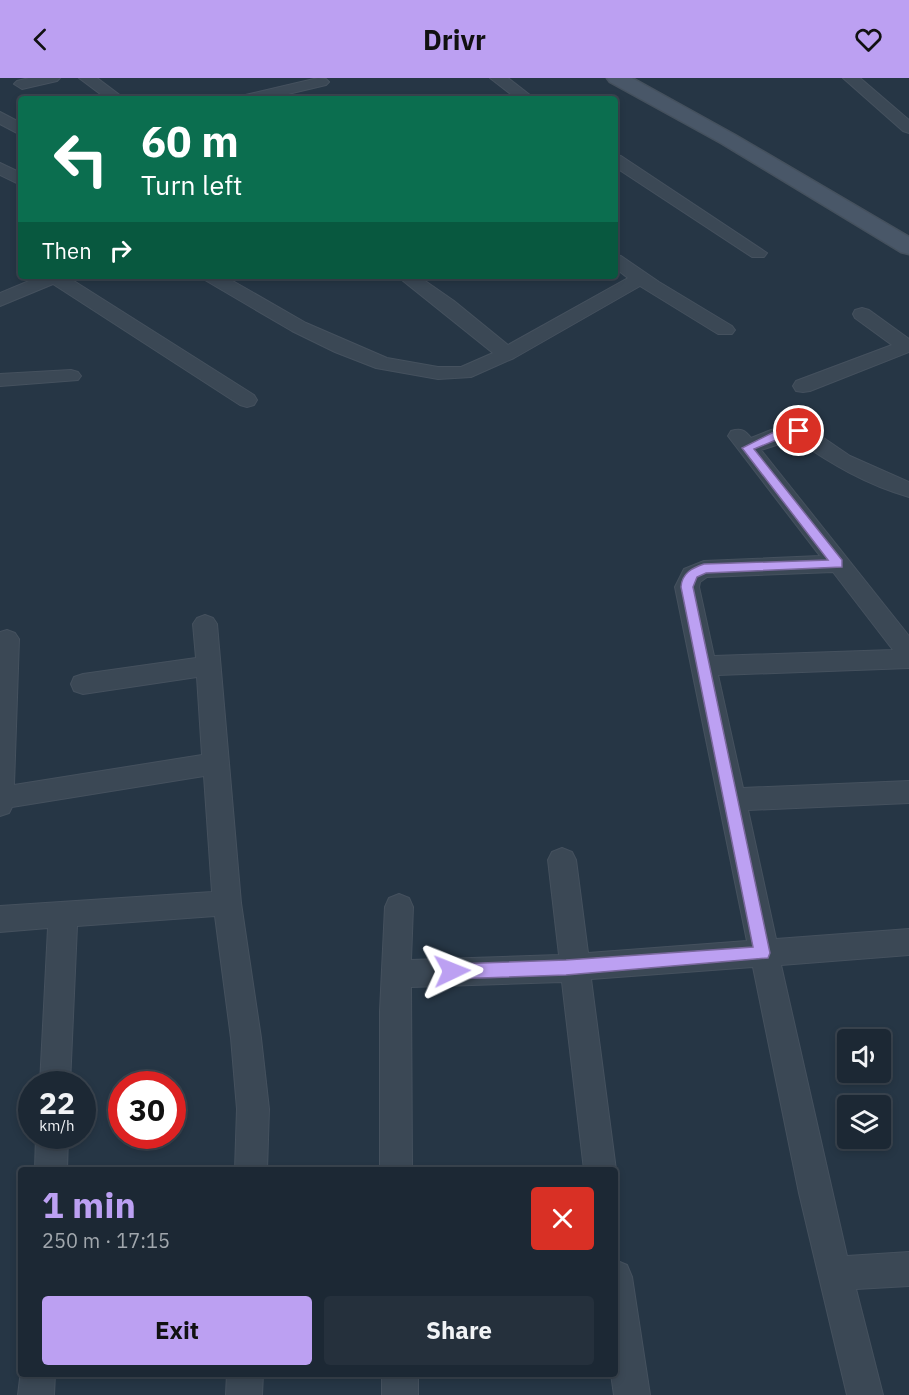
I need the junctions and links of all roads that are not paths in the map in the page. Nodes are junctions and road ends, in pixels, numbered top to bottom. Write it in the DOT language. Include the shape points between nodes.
graph roads {
  1 [pos="51,78"];
  2 [pos="87,78"];
  3 [pos="498,78"];
  4 [pos="617,78"];
  5 [pos="851,78"];
  6 [pos="319,80"];
  7 [pos="22,84"];
  8 [pos="113,96"];
  9 [pos="258,96"];
  10 [pos="331,96"];
  11 [pos="523,96"];
  12 [pos="0,117"];
  13 [pos="18,128"];
  14 [pos="909,128"];
  15 [pos="618,162"];
  16 [pos="0,168"];
  17 [pos="18,178"];
  18 [pos="909,247"];
  19 [pos="758,253"];
  20 [pos="618,262"];
  21 [pos="641,278"];
  22 [pos="51,279"];
  23 [pos="59,279"];
  24 [pos="216,279"];
  25 [pos="410,279"];
  26 [pos="0,300"];
  27 [pos="862,314"];
  28 [pos="725,330"];
  29 [pos="907,345"];
  30 [pos="507,354"];
  31 [pos="71,376"];
  32 [pos="0,380"];
  33 [pos="804,386"];
  34 [pos="247,400"];
  35 [pos="909,489"];
  36 [pos="838,564"];
  37 [pos="205,624"];
  38 [pos="8,639"];
  39 [pos="909,653"];
  40 [pos="909,659"];
  41 [pos="209,666"];
  42 [pos="703,666"];
  43 [pos="83,684"];
  44 [pos="217,763"];
  45 [pos="909,792"];
  46 [pos="1,798"];
  47 [pos="731,800"];
  48 [pos="0,805"];
  49 [pos="562,860"];
  50 [pos="227,903"];
  51 [pos="399,907"];
  52 [pos="63,915"];
  53 [pos="0,919"];
  54 [pos="909,942"];
  55 [pos="762,953"];
  56 [pos="575,967"];
  57 [pos="396,974"];
  58 [pos="56,1071"];
  59 [pos="52,1149"];
  60 [pos="51,1167"];
  61 [pos="251,1167"];
  62 [pos="396,1167"];
  63 [pos="600,1167"];
  64 [pos="909,1269"];
  65 [pos="835,1274"];
  66 [pos="618,1298"];
  67 [pos="37,1377"];
  68 [pos="245,1377"];
  69 [pos="400,1377"];
  70 [pos="36,1395"];
  71 [pos="244,1395"];
  72 [pos="400,1395"];
  73 [pos="632,1395"];
  74 [pos="866,1395"];
  1 -- 7 [label="street"];
  2 -- 8 [label="street"];
  3 -- 11 [label="street"];
  4 -- 18 [label="main road"];
  5 -- 14 [label="street"];
  6 -- 9 [label="street"];
  6 -- 10 [label="street"];
  12 -- 13 [label="street"];
  15 -- 19 [label="street"];
  16 -- 17 [label="street"];
  20 -- 21 [label="street"];
  21 -- 28 [label="street"];
  21 -- 30 [label="street"];
  22 -- 26 [label="street"];
  23 -- 34 [label="street"];
  24 -- 30 [label="street" via="299,327 383,363 438,373 464,373"];
  25 -- 30 [label="street"];
  27 -- 29 [label="street"];
  29 -- 33 [label="street"];
  31 -- 32 [label="street"];
  35 -- 36 [label="street" via="842,460 799,431 742,442"];
  36 -- 39 [label="street"];
  36 -- 42 [label="street" via="704,569 693,574 687,587"];
  37 -- 41 [label="street"];
  38 -- 46 [label="street"];
  40 -- 42 [label="street"];
  41 -- 43 [label="street"];
  41 -- 44 [label="street"];
  42 -- 47 [label="street"];
  44 -- 46 [label="street"];
  44 -- 50 [label="street"];
  45 -- 47 [label="street"];
  46 -- 48 [label="street"];
  47 -- 55 [label="street"];
  49 -- 56 [label="street"];
  50 -- 52 [label="street"];
  50 -- 61 [label="street" via="253,1109"];
  51 -- 57 [label="street"];
  52 -- 53 [label="street"];
  52 -- 58 [label="street"];
  54 -- 55 [label="street"];
  55 -- 56 [label="street"];
  55 -- 65 [label="street"];
  56 -- 57 [label="street"];
  56 -- 63 [label="street"];
  57 -- 62 [label="street"];
  59 -- 60 [label="street"];
  64 -- 65 [label="street"];
  65 -- 74 [label="street"];
  66 -- 73 [label="street"];
  67 -- 70 [label="street"];
  68 -- 71 [label="street"];
  69 -- 72 [label="street"];
}
